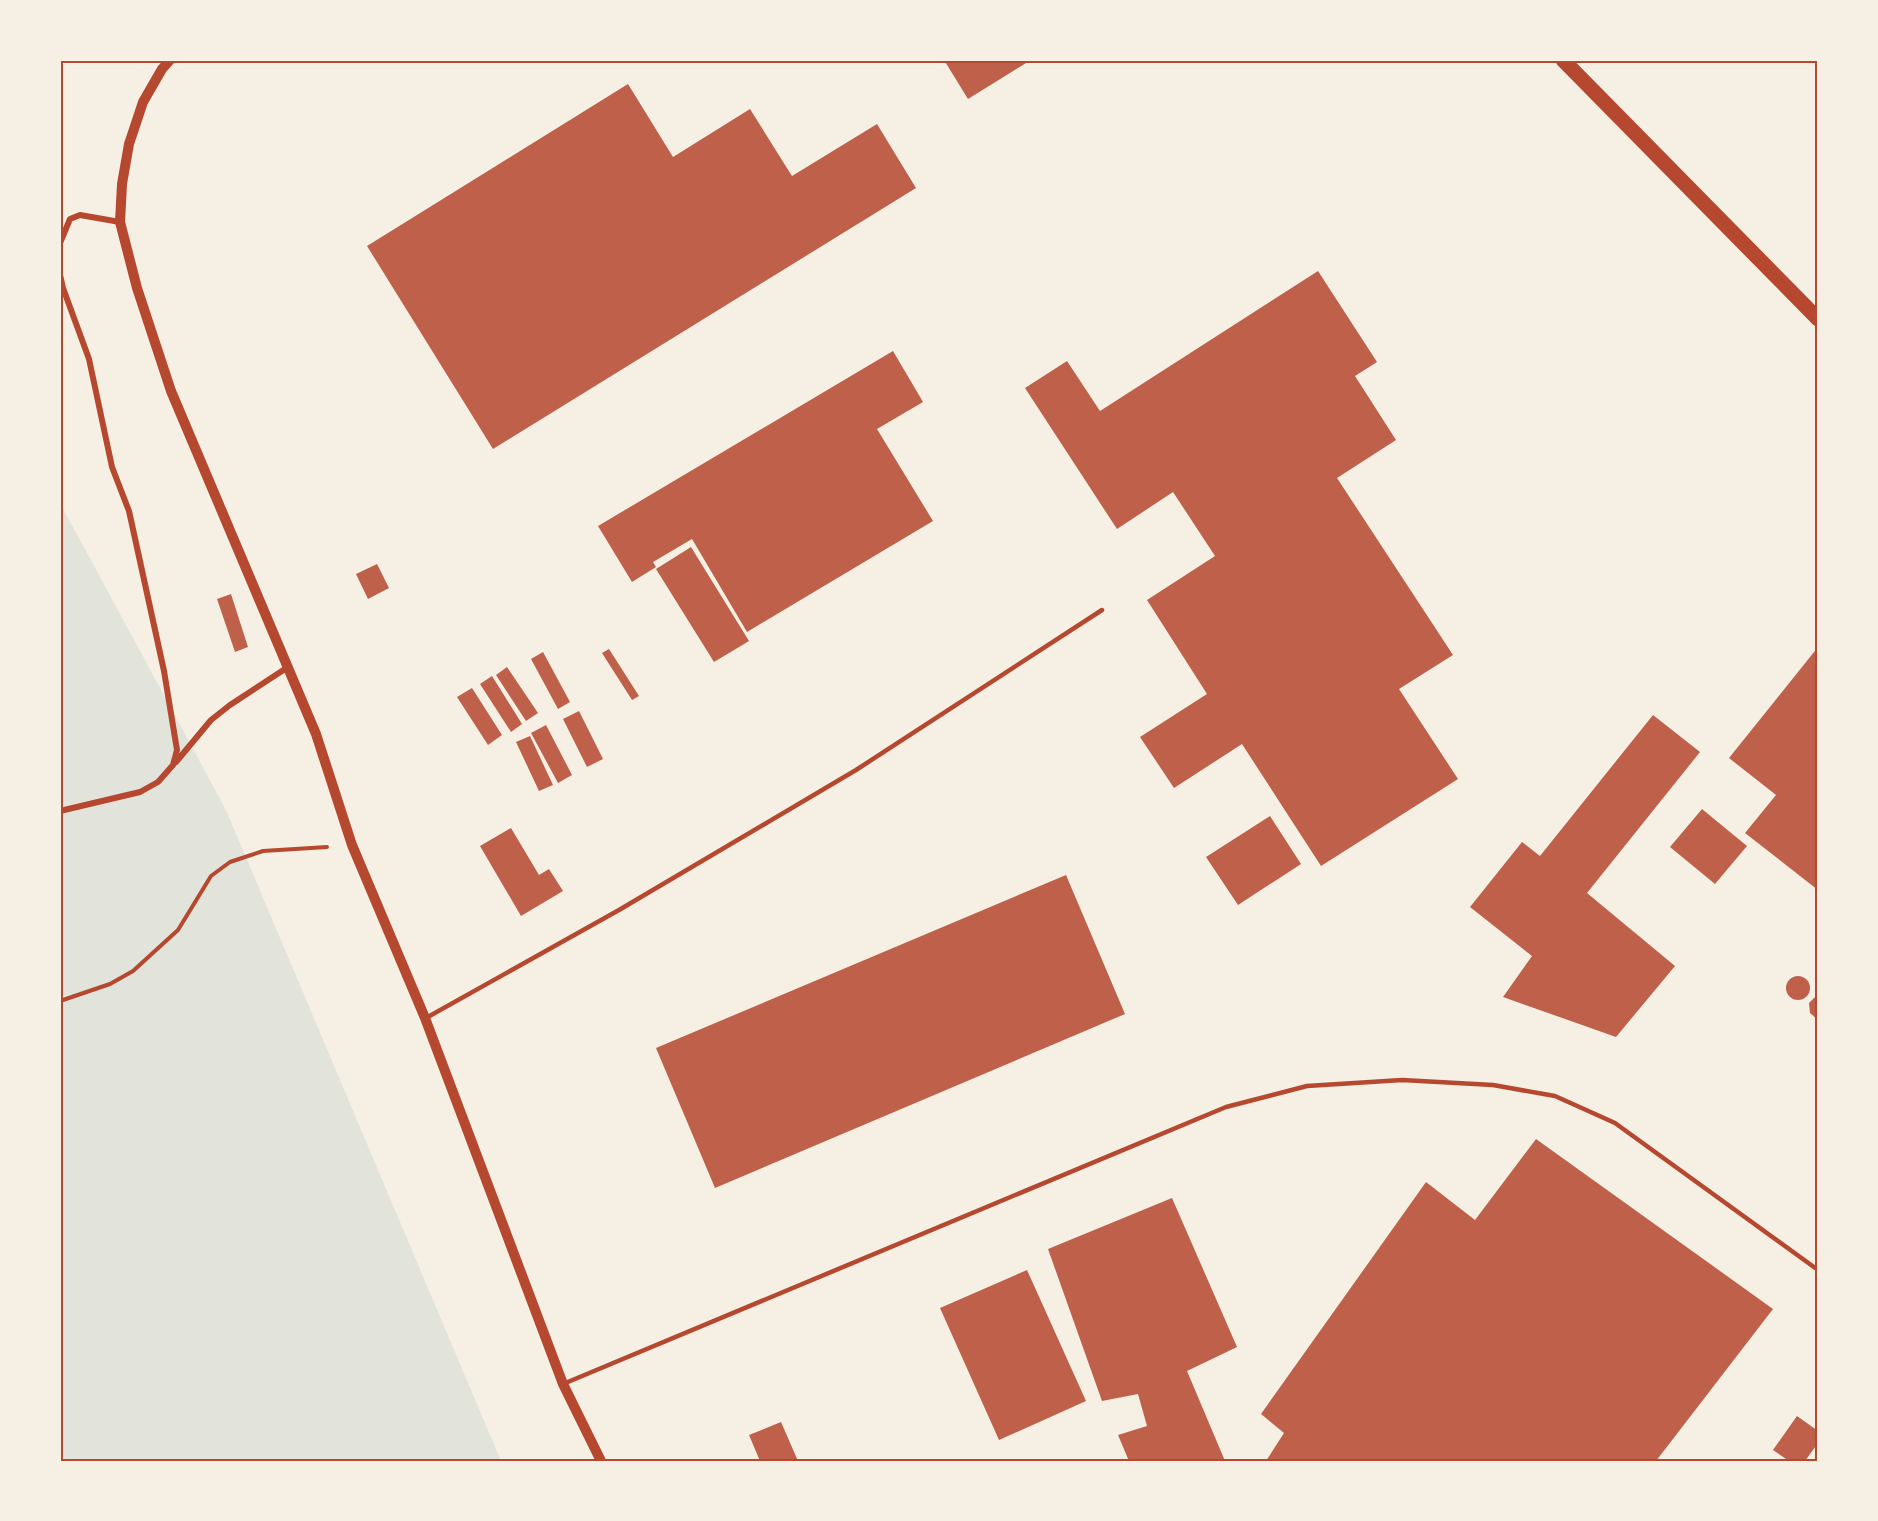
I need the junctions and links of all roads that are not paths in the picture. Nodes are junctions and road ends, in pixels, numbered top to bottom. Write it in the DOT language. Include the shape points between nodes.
graph roads {
  1 [pos="170,60"];
  2 [pos="1563,60"];
  3 [pos="120,222"];
  4 [pos="60,243"];
  5 [pos="60,276"];
  6 [pos="61,287"];
  7 [pos="1818,320"];
  8 [pos="1102,610"];
  9 [pos="288,667"];
  10 [pos="173,765"];
  11 [pos="60,811"];
  12 [pos="425,1018"];
  13 [pos="1818,1269"];
  14 [pos="563,1384"];
  15 [pos="601,1461"];
  1 -- 3 [label="street" via="143,102 129,144"];
  2 -- 7 [label="main road"];
  3 -- 4 [label="street" via="80,215 70,219"];
  3 -- 9 [label="street" via="171,392"];
  5 -- 6 [label="street"];
  6 -- 10 [label="street" via="89,359 112,468 129,511 164,671 177,750"];
  8 -- 12 [label="lane" via="856,770 619,910"];
  9 -- 10 [label="street" via="211,720"];
  9 -- 12 [label="street" via="316,734 352,845"];
  10 -- 11 [label="street" via="158,782 140,792"];
  12 -- 14 [label="street"];
  13 -- 14 [label="lane" via="1616,1123 1555,1095 1493,1085 1402,1080 1307,1086 1226,1107"];
  14 -- 15 [label="street"];
}
